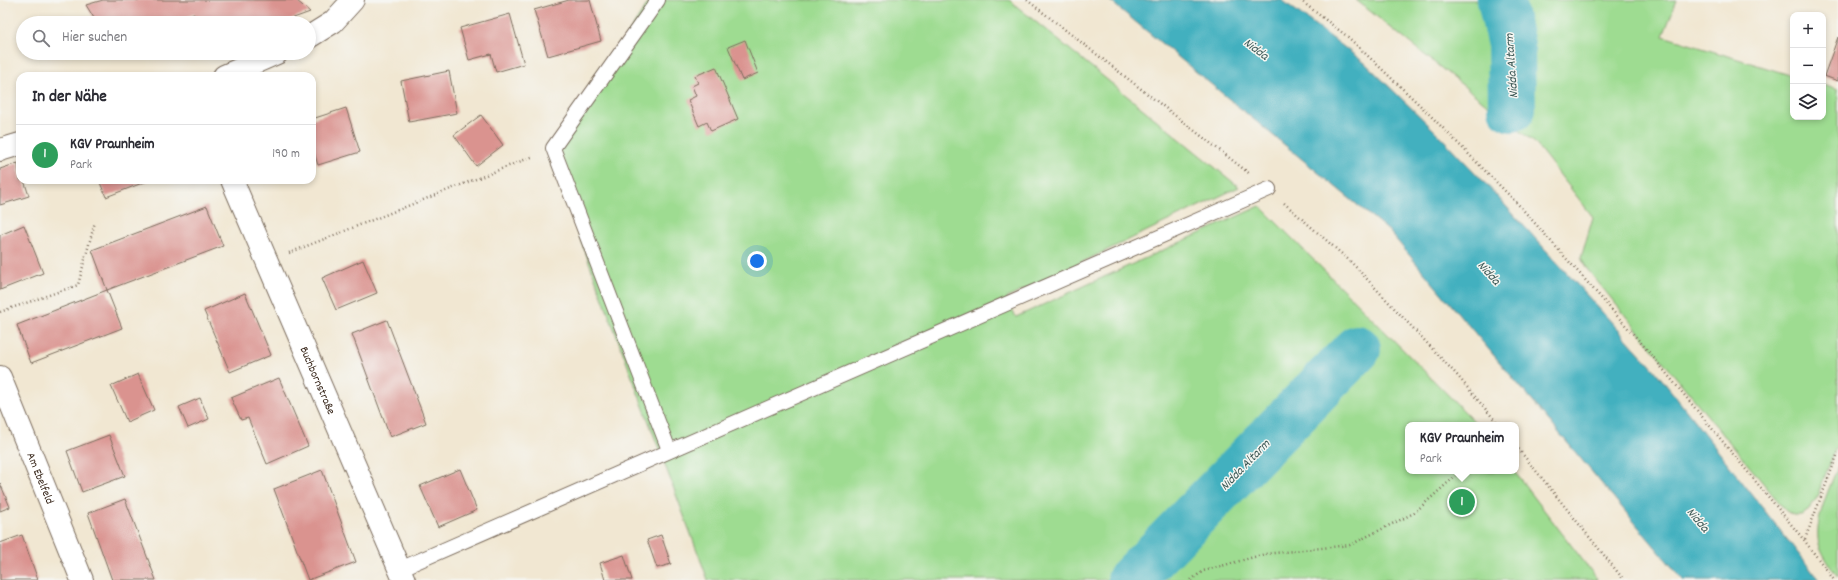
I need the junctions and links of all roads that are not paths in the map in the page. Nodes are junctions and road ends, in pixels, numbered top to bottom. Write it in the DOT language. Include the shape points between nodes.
graph roads {
  1 [pos="353,0"];
  2 [pos="658,0"];
  3 [pos="316,33"];
  4 [pos="261,60"];
  5 [pos="233,72"];
  6 [pos="16,145"];
  7 [pos="0,150"];
  8 [pos="234,184"];
  9 [pos="1269,189"];
  10 [pos="0,377"];
  11 [pos="669,450"];
  12 [pos="402,574"];
  13 [pos="82,580"];
  1 -- 3 [label="street" via="333,22"];
  2 -- 11 [label="lane" via="553,148"];
  4 -- 5 [label="street"];
  6 -- 7 [label="street"];
  8 -- 12 [label="street, Buchbornstraße"];
  9 -- 11 [label="lane"];
  10 -- 13 [label="street, Am Ebelfeld"];
  11 -- 12 [label="lane"];
}
